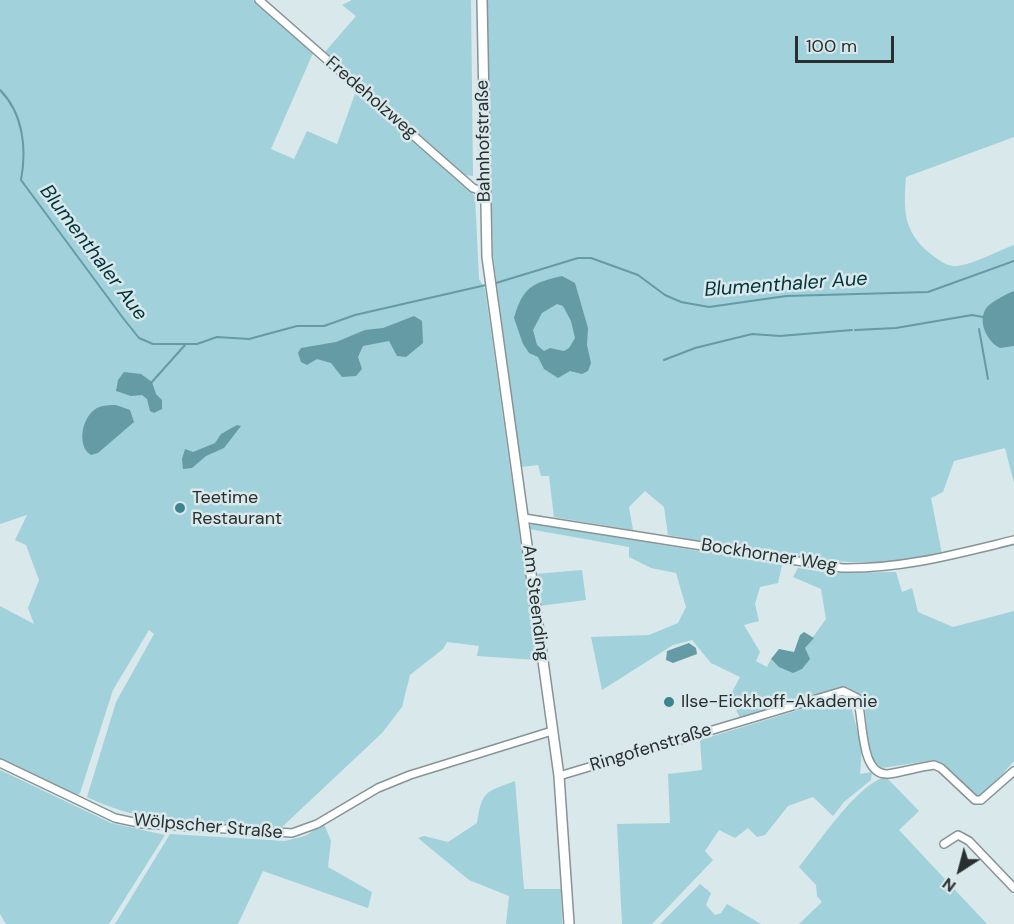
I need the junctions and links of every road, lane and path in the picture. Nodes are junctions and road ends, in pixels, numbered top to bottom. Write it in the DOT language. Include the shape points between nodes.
graph roads {
  1 [pos="259,0"];
  2 [pos="482,0"];
  3 [pos="484,192"];
  4 [pos="490,282"];
  5 [pos="524,518"];
  6 [pos="1014,540"];
  7 [pos="552,731"];
  8 [pos="0,763"];
  9 [pos="1014,771"];
  10 [pos="559,777"];
  11 [pos="944,844"];
  12 [pos="1014,888"];
  13 [pos="569,924"];
  1 -- 3 [label="street, Fredeholzweg" via="473,188"];
  2 -- 3 [label="street, Bahnhofstraße"];
  3 -- 4 [label="street, Bahnhofstraße"];
  4 -- 5 [label="street, Am Steending"];
  5 -- 6 [label="street, Bockhorner Weg" via="842,568 917,564"];
  5 -- 7 [label="street, Am Steending"];
  7 -- 8 [label="street, Wölpscher Straße" via="389,784 292,834 143,824 115,818"];
  7 -- 10 [label="street, Am Steending"];
  9 -- 10 [label="street, Ringofenstraße" via="981,800 975,800 934,765 885,774 867,760 861,708 857,698 843,691"];
  10 -- 13 [label="street, Am Steending"];
  11 -- 12 [label="street" via="958,835 969,841"];
}
